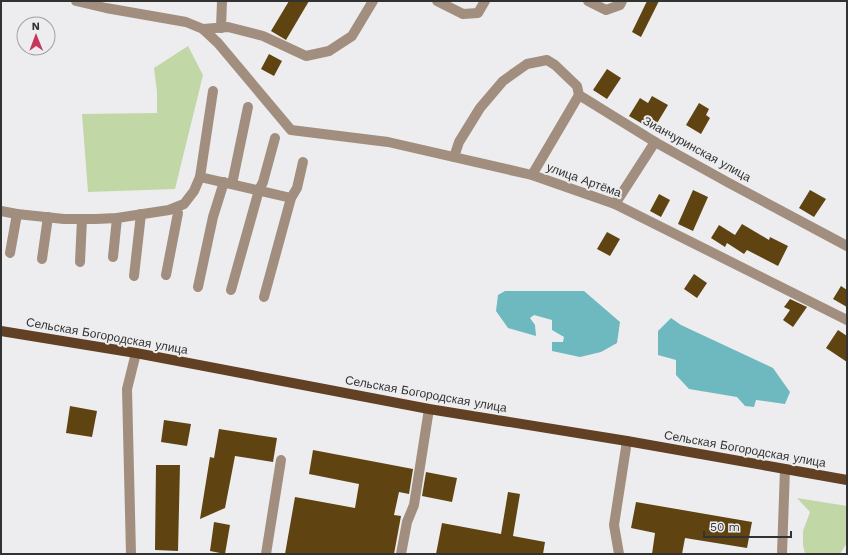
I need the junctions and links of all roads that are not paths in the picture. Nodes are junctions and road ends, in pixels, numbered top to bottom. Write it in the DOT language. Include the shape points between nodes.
graph roads {
  1 [pos="76,1"];
  2 [pos="222,1"];
  3 [pos="373,1"];
  4 [pos="437,1"];
  5 [pos="485,1"];
  6 [pos="588,1"];
  7 [pos="622,1"];
  8 [pos="203,28"];
  9 [pos="221,28"];
  10 [pos="213,92"];
  11 [pos="579,95"];
  12 [pos="248,107"];
  13 [pos="275,138"];
  14 [pos="655,142"];
  15 [pos="454,157"];
  16 [pos="303,162"];
  17 [pos="532,175"];
  18 [pos="200,177"];
  19 [pos="228,183"];
  20 [pos="259,190"];
  21 [pos="291,198"];
  22 [pos="615,204"];
  23 [pos="175,208"];
  24 [pos="1,211"];
  25 [pos="17,214"];
  26 [pos="141,214"];
  27 [pos="48,217"];
  28 [pos="117,218"];
  29 [pos="82,219"];
  30 [pos="847,246"];
  31 [pos="10,253"];
  32 [pos="113,257"];
  33 [pos="42,259"];
  34 [pos="80,262"];
  35 [pos="166,275"];
  36 [pos="134,276"];
  37 [pos="198,287"];
  38 [pos="231,290"];
  39 [pos="264,297"];
  40 [pos="847,320"];
  41 [pos="1,330"];
  42 [pos="136,353"];
  43 [pos="429,409"];
  44 [pos="627,441"];
  45 [pos="280,460"];
  46 [pos="785,469"];
  47 [pos="847,480"];
  48 [pos="130,554"];
  49 [pos="266,554"];
  50 [pos="401,554"];
  51 [pos="619,554"];
  52 [pos="782,554"];
  1 -- 8 [label="street" via="186,22"];
  2 -- 9 [label="street"];
  3 -- 9 [label="street" via="352,36 329,51 306,56 262,36 228,27"];
  4 -- 5 [label="street" via="463,14 478,13"];
  6 -- 7 [label="street" via="606,10 620,5"];
  8 -- 9 [label="street"];
  8 -- 15 [label="street, улица Артёма" via="291,130 388,142"];
  10 -- 18 [label="street"];
  11 -- 14 [label="street, Зианчуринская улица"];
  11 -- 15 [label="street, Зианчуринская улица" via="578,86 547,60 527,64 503,81 480,108 459,142"];
  11 -- 17 [label="street"];
  12 -- 19 [label="street"];
  13 -- 20 [label="street"];
  14 -- 22 [label="street"];
  14 -- 30 [label="street, Зианчуринская улица"];
  15 -- 17 [label="street, улица Артёма"];
  16 -- 21 [label="street" via="297,188"];
  17 -- 22 [label="street, улица Артёма"];
  18 -- 19 [label="street"];
  18 -- 23 [label="street" via="194,192 184,204"];
  19 -- 20 [label="street"];
  19 -- 37 [label="street" via="213,218"];
  20 -- 21 [label="street"];
  20 -- 38 [label="street"];
  21 -- 39 [label="street"];
  22 -- 40 [label="street, улица Артёма"];
  23 -- 26 [label="street"];
  23 -- 35 [label="street" via="178,213"];
  24 -- 25 [label="street"];
  25 -- 27 [label="street"];
  25 -- 31 [label="street"];
  26 -- 28 [label="street"];
  26 -- 36 [label="street"];
  27 -- 29 [label="street" via="64,220"];
  27 -- 33 [label="street"];
  28 -- 29 [label="street"];
  28 -- 32 [label="street"];
  29 -- 34 [label="street"];
  41 -- 42 [label="main road, Сельская Богородская улица"];
  42 -- 43 [label="main road, Сельская Богородская улица"];
  42 -- 48 [label="street" via="127,389"];
  43 -- 44 [label="main road, Сельская Богородская улица"];
  43 -- 50 [label="street" via="414,505 407,522"];
  44 -- 46 [label="main road, Сельская Богородская улица"];
  44 -- 51 [label="street" via="614,525"];
  45 -- 49 [label="street"];
  46 -- 47 [label="main road, Сельская Богородская улица"];
  46 -- 52 [label="street"];
}
